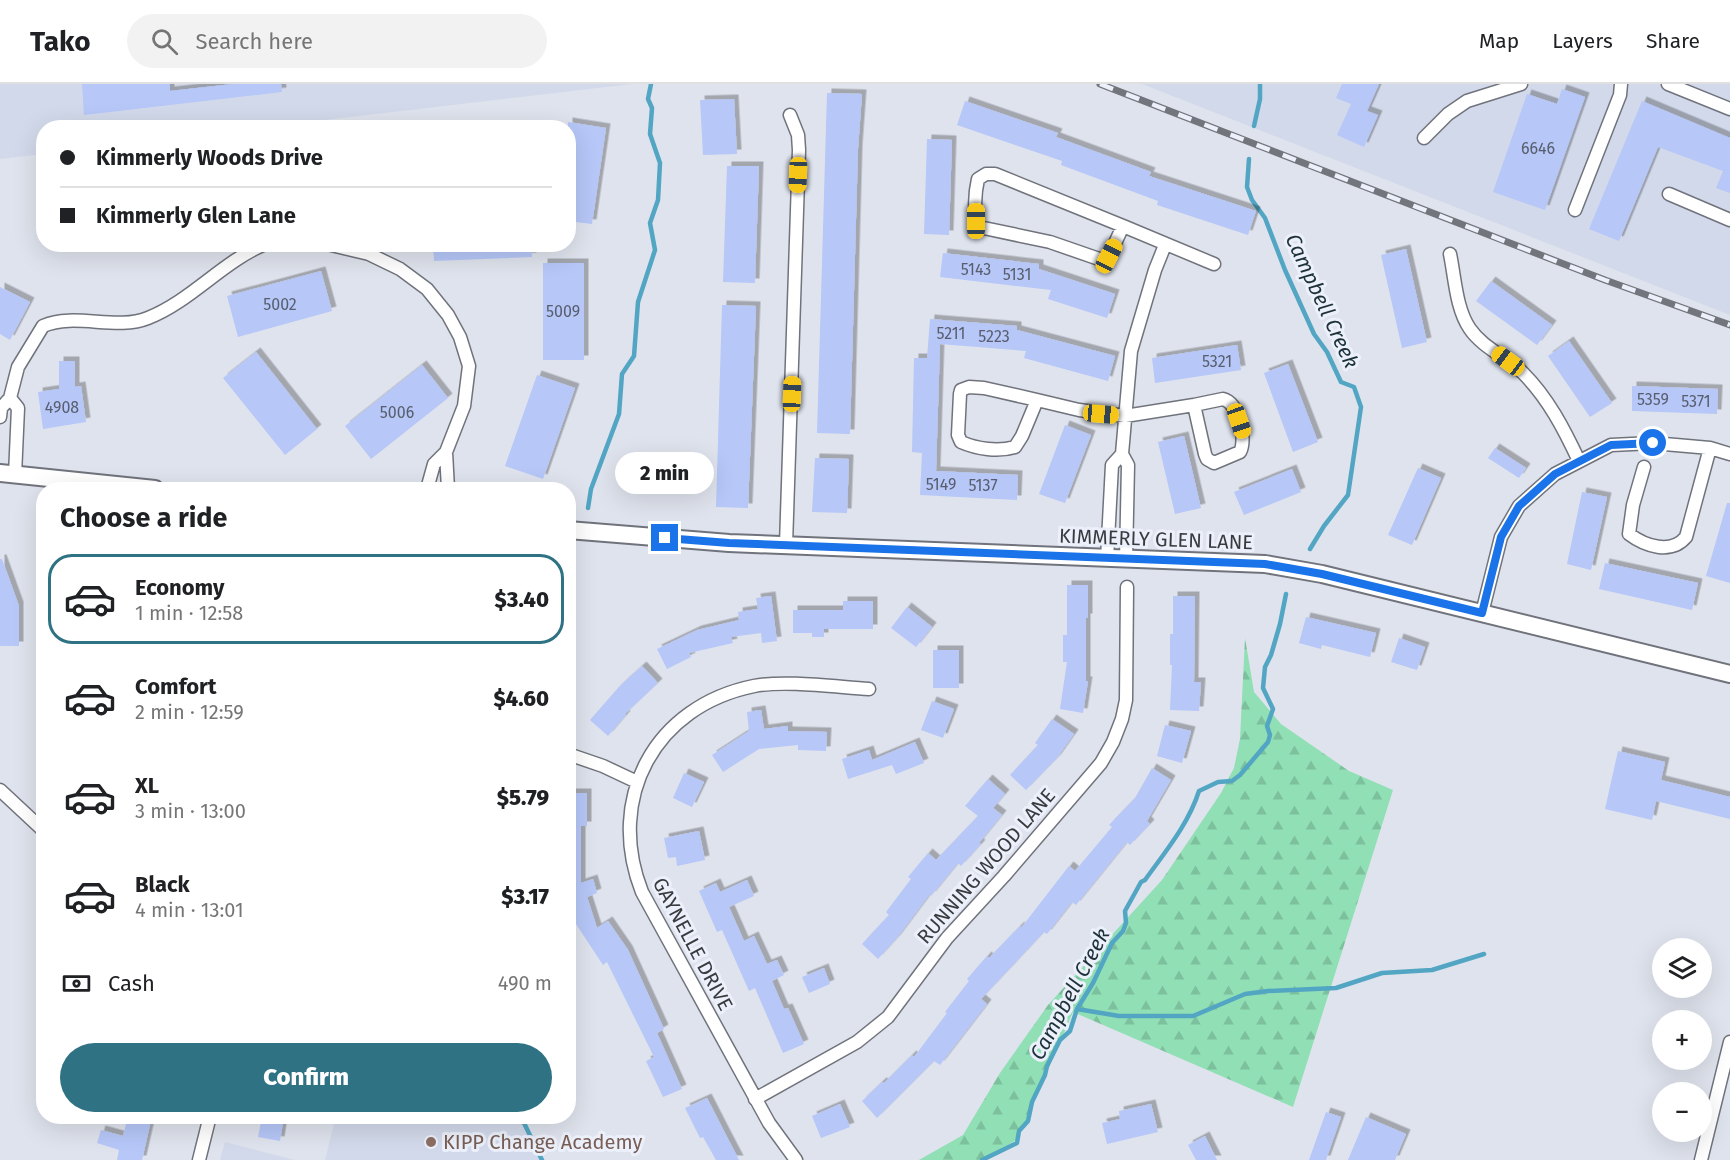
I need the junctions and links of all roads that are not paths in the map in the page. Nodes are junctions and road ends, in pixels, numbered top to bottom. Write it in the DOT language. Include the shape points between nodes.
graph roads {
  1 [pos="1521,84"];
  2 [pos="1622,84"];
  3 [pos="1668,84"];
  4 [pos="1730,109"];
  5 [pos="790,115"];
  6 [pos="1424,138"];
  7 [pos="1669,194"];
  8 [pos="1575,210"];
  9 [pos="1730,220"];
  10 [pos="1122,226"];
  11 [pos="1166,245"];
  12 [pos="252,252"];
  13 [pos="361,252"];
  14 [pos="1450,254"];
  15 [pos="1214,264"];
  16 [pos="10,398"];
  17 [pos="1037,400"];
  18 [pos="1194,405"];
  19 [pos="1125,416"];
  20 [pos="0,417"];
  21 [pos="1710,448"];
  22 [pos="446,452"];
  23 [pos="1122,454"];
  24 [pos="1730,454"];
  25 [pos="1579,461"];
  26 [pos="1644,467"];
  27 [pos="8,474"];
  28 [pos="86,482"];
  29 [pos="429,482"];
  30 [pos="448,482"];
  31 [pos="576,531"];
  32 [pos="786,545"];
  33 [pos="1107,559"];
  34 [pos="1126,560"];
  35 [pos="1127,587"];
  36 [pos="1482,613"];
  37 [pos="1730,674"];
  38 [pos="868,689"];
  39 [pos="576,757"];
  40 [pos="637,782"];
  41 [pos="0,790"];
  42 [pos="36,824"];
  43 [pos="1730,1042"];
  44 [pos="755,1099"];
  45 [pos="208,1124"];
  46 [pos="199,1160"];
  47 [pos="796,1160"];
  48 [pos="1701,1160"];
  1 -- 6 [label="street" via="1467,101"];
  2 -- 8 [label="street"];
  3 -- 4 [label="street"];
  5 -- 32 [label="street" via="799,150"];
  7 -- 9 [label="street"];
  10 -- 10 [label="street" via="1109,256 1102,260 1050,242 979,227 978,179 995,174"];
  10 -- 11 [label="street"];
  11 -- 15 [label="street"];
  11 -- 19 [label="street" via="1131,351"];
  12 -- 16 [label="street" via="146,319 43,326 18,367"];
  13 -- 22 [label="street" via="400,269 427,290 460,337 469,366 464,406"];
  14 -- 25 [label="street" via="1461,312 1470,329 1535,386 1551,407"];
  16 -- 20 [label="street" via="1,408"];
  16 -- 27 [label="street" via="18,408"];
  17 -- 17 [label="street" via="1015,447 986,449 961,442 958,405 962,390 984,388"];
  17 -- 19 [label="street"];
  18 -- 18 [label="street" via="1223,399 1233,406 1244,436 1240,453 1214,463 1207,459"];
  18 -- 19 [label="street"];
  19 -- 23 [label="street"];
  21 -- 24 [label="street"];
  21 -- 25 [label="street" via="1653,443 1611,445"];
  21 -- 26 [label="street" via="1686,537 1672,547 1639,541 1629,534"];
  22 -- 29 [label="street" via="434,464"];
  22 -- 30 [label="street"];
  23 -- 33 [label="street" via="1112,465"];
  23 -- 34 [label="street" via="1128,465"];
  25 -- 36 [label="street" via="1555,474 1519,506 1501,537"];
  27 -- 28 [label="street"];
  31 -- 32 [label="street, KIMMERLY GLEN LANE"];
  32 -- 33 [label="street, KIMMERLY GLEN LANE"];
  33 -- 34 [label="street, KIMMERLY GLEN LANE"];
  34 -- 36 [label="street, KIMMERLY GLEN LANE" via="1265,564 1300,569"];
  35 -- 44 [label="street, RUNNING WOOD LANE" via="1126,700 1113,742 1101,763 947,938 888,1017 857,1042"];
  36 -- 37 [label="street, KIMMERLY GLEN LANE"];
  38 -- 40 [label="street, GAYNELLE DRIVE" via="784,684 735,690 689,713 661,738"];
  39 -- 40 [label="street"];
  40 -- 44 [label="street, GAYNELLE DRIVE" via="629,833 637,880"];
  41 -- 42 [label="street"];
  43 -- 48 [label="street"];
  44 -- 47 [label="street, GAYNELLE DRIVE"];
  45 -- 46 [label="street"];
}
